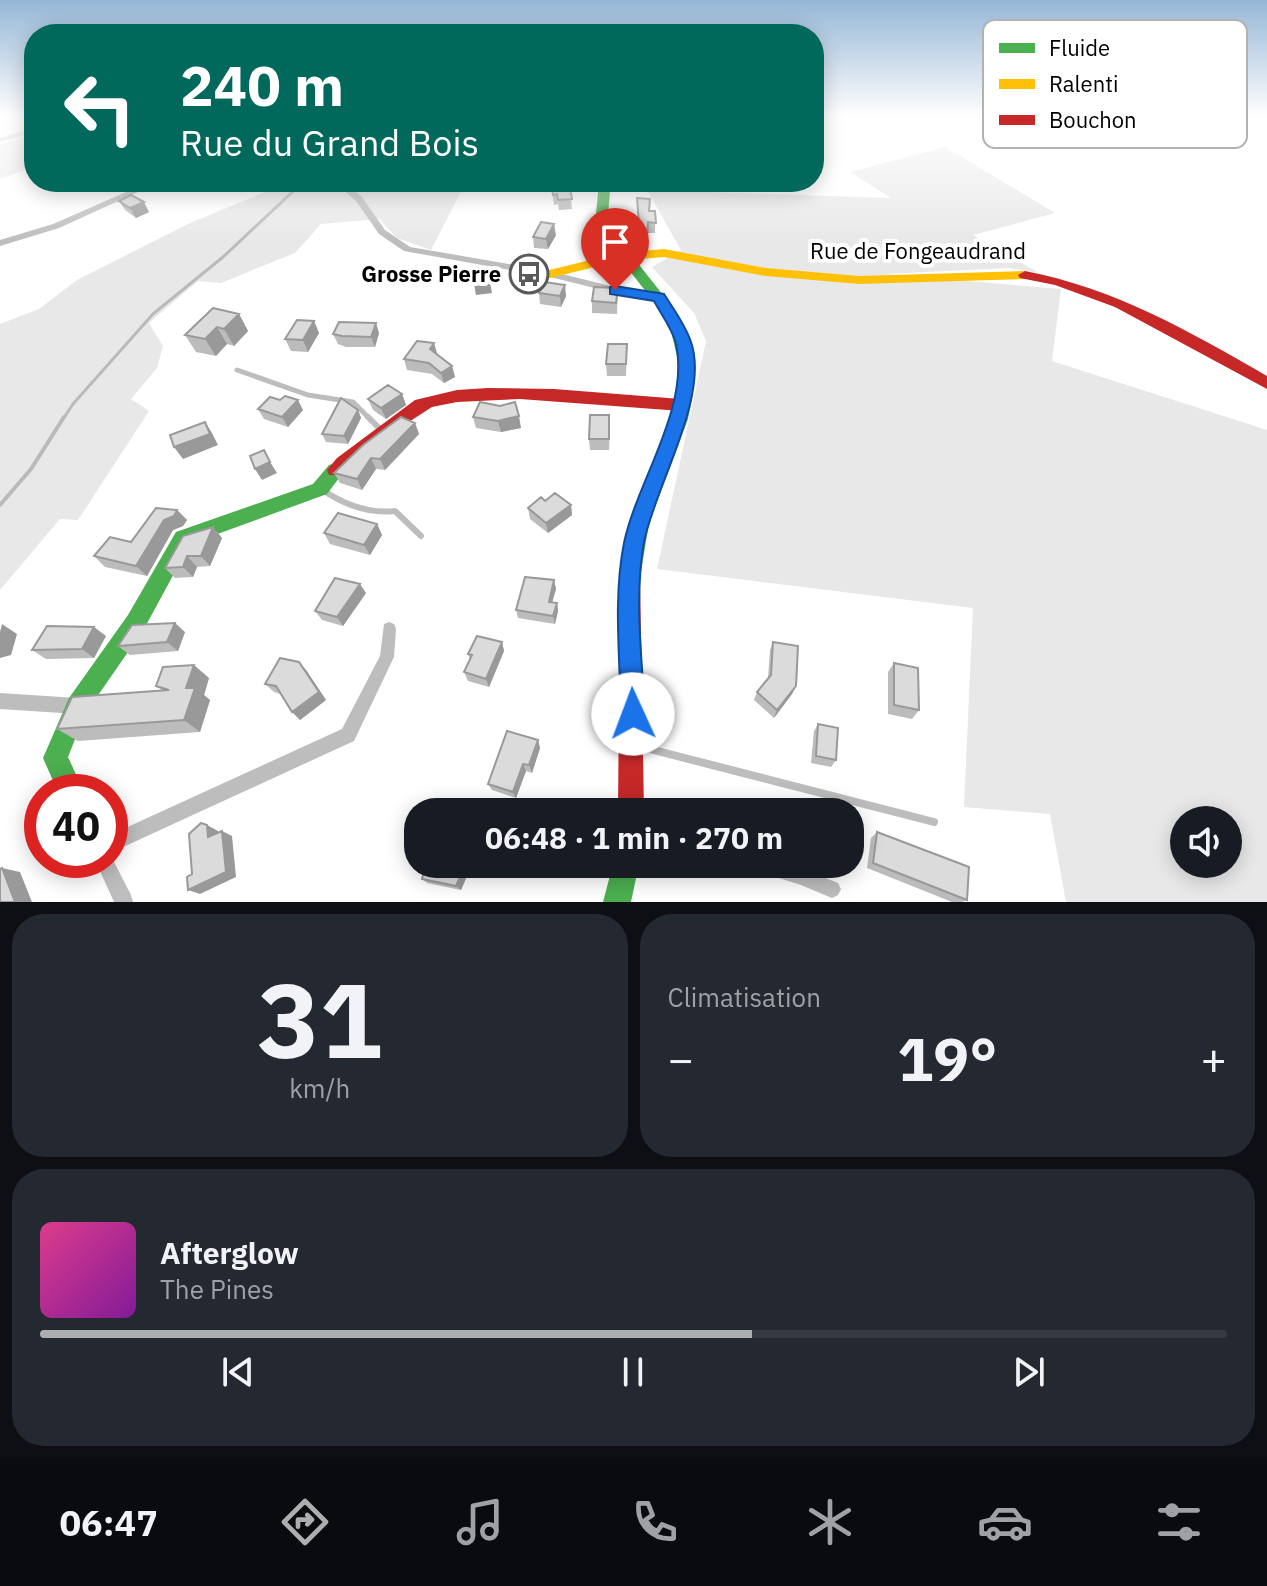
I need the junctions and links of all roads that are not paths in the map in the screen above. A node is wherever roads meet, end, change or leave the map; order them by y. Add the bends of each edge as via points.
1 (133, 192) edge
2 (350, 192) edge
3 (604, 192) edge
4 (0, 243) edge
5 (624, 257) junction
6 (550, 274) junction
7 (659, 297) junction
8 (237, 370) dead end
9 (1267, 383) edge
10 (681, 405) junction
11 (383, 432) junction
12 (320, 489) junction
13 (421, 536) dead end
14 (389, 629) dead end
15 (0, 701) edge
16 (77, 706) junction
17 (634, 745) junction
18 (63, 774) edge
19 (632, 798) edge
20 (934, 822) dead end
21 (128, 836) edge
22 (113, 878) edge
23 (623, 878) edge
24 (807, 878) edge
25 (832, 889) dead end
26 (124, 902) edge
27 (617, 902) edge

1 - 4 street via 56,226
2 - 6 street via 382,232 407,249
3 - 5 street via 603,220
5 - 6 street, Rue de Fongeaudrand
5 - 7 street
5 - 9 street, Rue de Fongeaudrand via 682,255 766,272 859,280 1014,273 1068,283 1147,315
6 - 7 street
7 - 10 street via 684,343 687,375
8 - 11 lane via 308,395 353,402
10 - 11 street via 491,393 426,401
10 - 17 street via 634,544 629,590
11 - 12 street via 347,458
12 - 13 lane via 377,515 395,511
12 - 16 street via 183,538 136,622
14 - 21 street via 387,657 348,735
15 - 16 street
16 - 18 street via 55,758
17 - 19 street
17 - 20 lane
22 - 26 street
23 - 27 street
24 - 25 street

